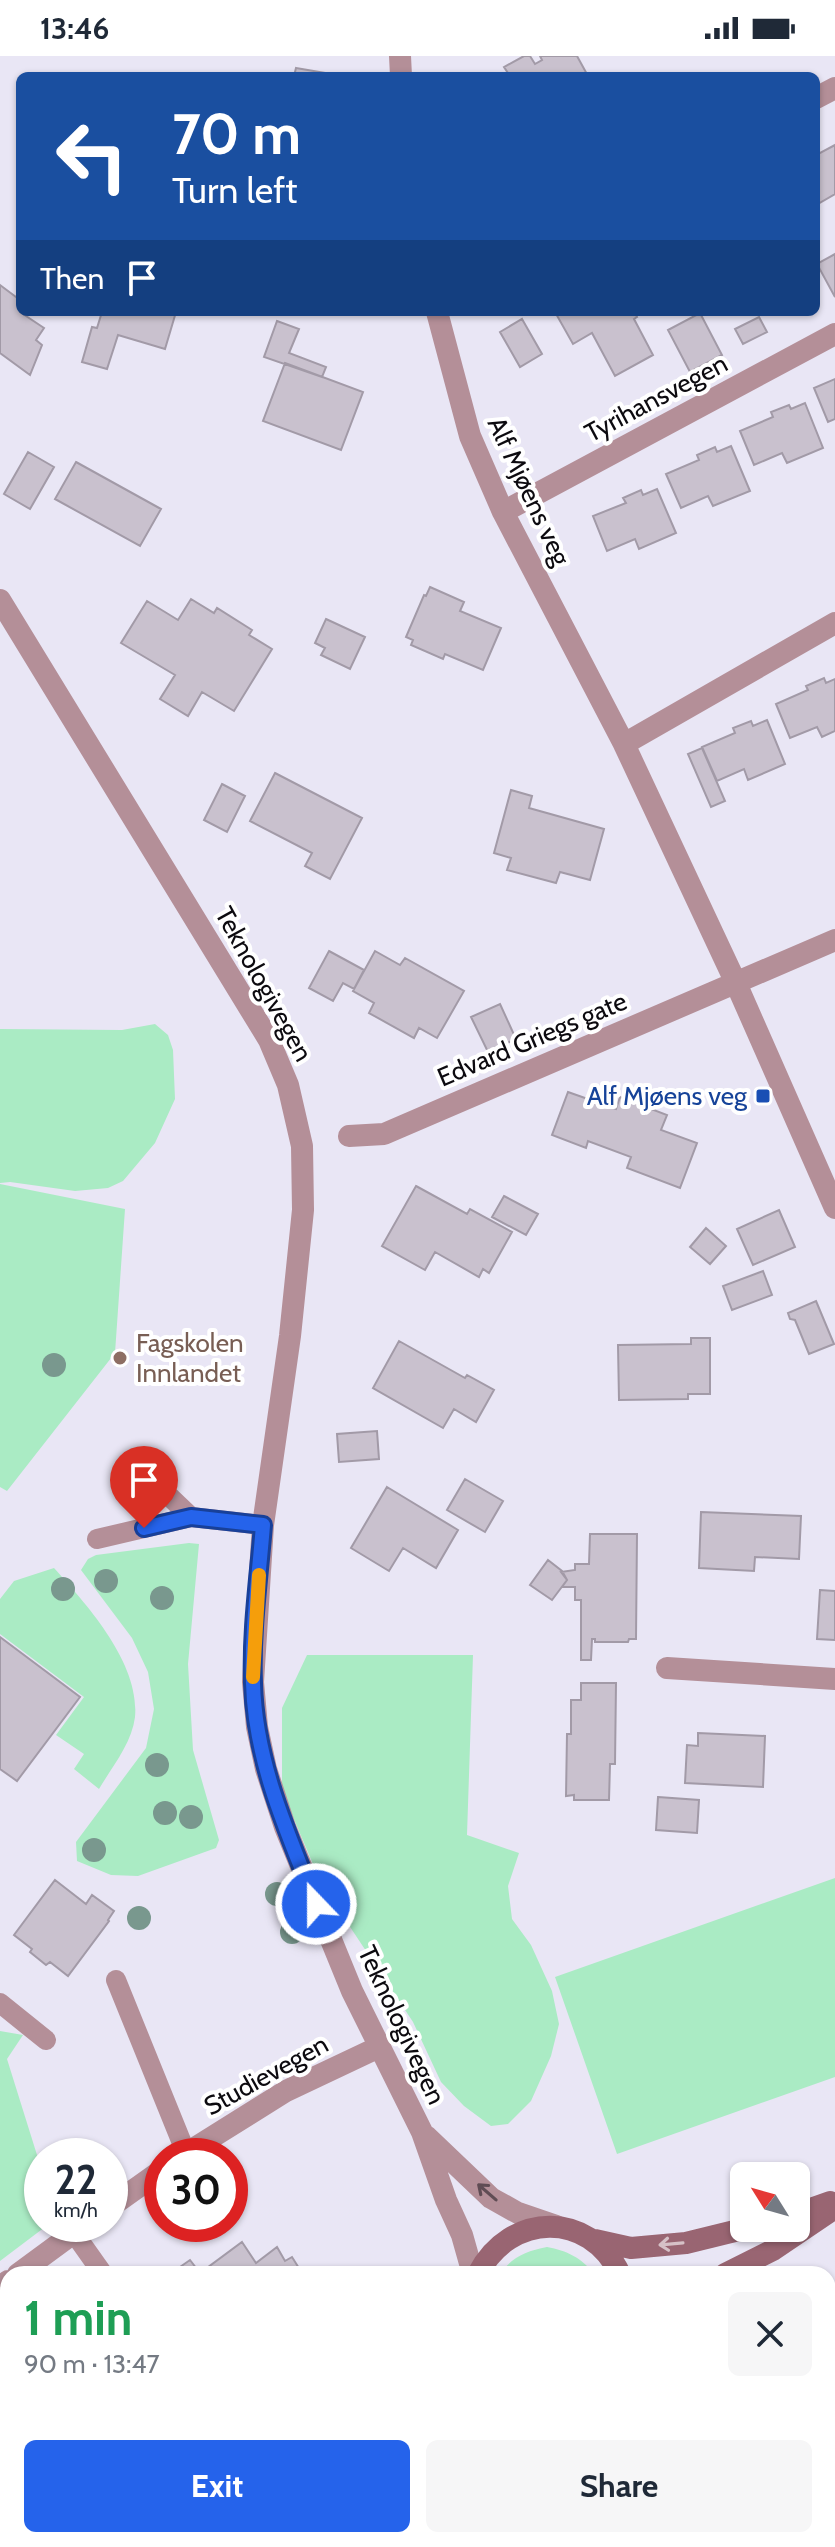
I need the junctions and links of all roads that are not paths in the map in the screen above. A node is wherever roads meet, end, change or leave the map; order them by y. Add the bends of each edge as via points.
1 (438, 316) edge
2 (835, 334) edge
3 (503, 512) junction
4 (0, 600) edge
5 (835, 623) edge
6 (624, 744) junction
7 (835, 940) edge
8 (735, 981) junction
9 (349, 1136) dead end
10 (835, 1208) edge
11 (170, 1497) dead end
12 (191, 1517) junction
13 (263, 1525) junction
14 (97, 1539) dead end
15 (667, 1668) dead end
16 (835, 1679) edge
17 (116, 1980) dead end
18 (0, 2003) edge
19 (46, 2040) dead end
20 (379, 2047) junction
21 (422, 2132) junction
22 (177, 2138) edge
23 (211, 2138) edge
24 (835, 2200) edge
25 (835, 2208) edge
26 (810, 2209) edge
27 (556, 2226) junction
28 (730, 2232) edge
29 (592, 2239) junction
30 (61, 2242) edge
31 (87, 2242) edge
32 (29, 2266) edge
33 (99, 2266) edge
34 (473, 2266) edge
35 (481, 2266) edge
36 (616, 2266) edge
37 (741, 2266) edge

1 - 3 street, Alf Mjøens veg via 470,436
2 - 3 street, Tyrihansvegen
3 - 6 street, Alf Mjøens veg
4 - 13 street, Teknologivegen via 269,1040 288,1085 302,1146 303,1210
5 - 6 street
6 - 8 street, Alf Mjøens veg
7 - 8 street, Edvard Griegs gate
8 - 9 street, Edvard Griegs gate via 384,1134
8 - 10 street, Alf Mjøens veg
11 - 12 lane
12 - 13 lane
12 - 14 lane
13 - 20 street, Teknologivegen via 253,1682 266,1769
15 - 16 street
17 - 22 lane
18 - 19 lane
20 - 21 street, Teknologivegen
20 - 23 street, Studievegen via 286,2091
27 -> 21 street, Teknologivegen via 491,2198
21 - 34 street, Teknologivegen
24 - 26 main road
25 - 37 main road
27 - 29 main road
27 - 35 main road via 530,2228 506,2239
28 -> 29 main road via 631,2248
29 - 36 main road
30 - 32 street
31 - 33 lane

